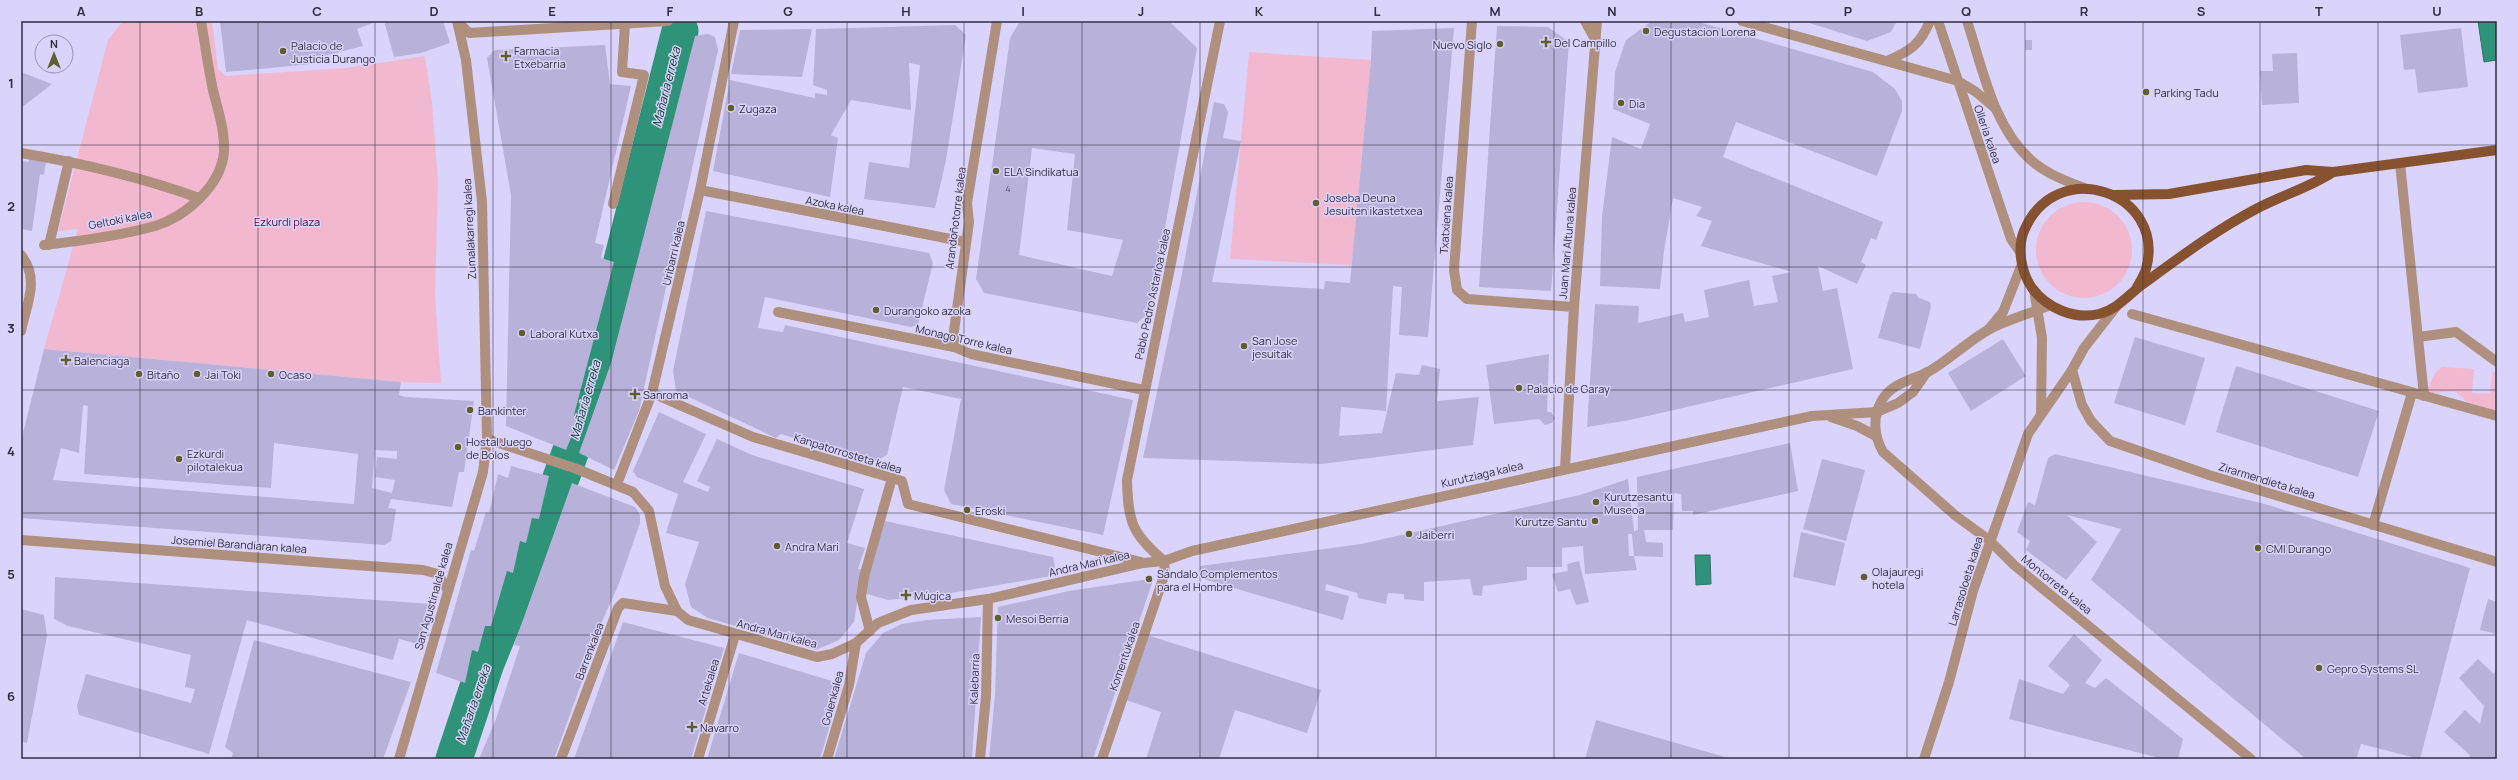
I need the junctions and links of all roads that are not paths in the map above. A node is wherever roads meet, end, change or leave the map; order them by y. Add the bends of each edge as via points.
1 (201, 21) edge
2 (456, 21) edge
3 (668, 21) edge
4 (734, 21) edge
5 (997, 21) edge
6 (1220, 21) edge
7 (1472, 21) edge
8 (1584, 21) edge
9 (1597, 21) edge
10 (1742, 21) edge
11 (1930, 21) edge
12 (1938, 21) edge
13 (1967, 21) edge
14 (625, 24) junction
15 (1596, 41) junction
16 (1887, 61) junction
17 (1958, 81) junction
18 (1995, 108) junction
19 (2497, 150) edge
20 (21, 153) edge
21 (69, 161) junction
22 (2400, 163) junction
23 (2333, 172) junction
24 (2084, 188) junction
25 (700, 190) junction
26 (2114, 195) junction
27 (199, 198) junction
28 (613, 204) dead end
29 (966, 242) junction
30 (2020, 252) junction
31 (21, 254) edge
32 (2022, 264) junction
33 (25, 271) edge
34 (2136, 289) junction
35 (2034, 290) junction
36 (2050, 305) junction
37 (1574, 307) junction
38 (2116, 307) junction
39 (2037, 310) junction
40 (778, 312) dead end
41 (2132, 314) dead end
42 (21, 330) edge
43 (1988, 330) junction
44 (2418, 337) junction
45 (954, 347) junction
46 (2497, 362) edge
47 (2072, 370) junction
48 (1927, 372) junction
49 (1144, 390) junction
50 (652, 393) junction
51 (2412, 393) junction
52 (2424, 396) junction
53 (1878, 412) junction
54 (2041, 414) junction
55 (1827, 416) junction
56 (2497, 416) edge
57 (1876, 436) junction
58 (487, 439) junction
59 (1565, 468) junction
60 (892, 478) junction
61 (616, 484) junction
62 (2373, 525) junction
63 (21, 540) edge
64 (1989, 540) junction
65 (1164, 561) junction
66 (2497, 562) edge
67 (1143, 563) junction
68 (447, 589) junction
69 (988, 599) junction
70 (677, 611) junction
71 (870, 631) junction
72 (735, 634) junction
73 (856, 643) junction
74 (399, 759) edge
75 (561, 759) edge
76 (698, 759) edge
77 (828, 759) edge
78 (980, 759) edge
79 (1102, 759) edge
80 (1924, 759) edge
81 (2251, 759) edge

1 - 27 street, Geltoki kalea via 213,89 222,122 224,153 220,171 210,188
2 - 14 street via 469,33
2 - 58 street, Zumalakarregi kalea via 466,60 482,202
3 - 14 street
4 - 25 street, Uribarri kalea
5 - 29 street, Arandoñotorre kalea via 967,203 969,222
6 - 49 street, Pablo Pedro Astarloa kalea
7 - 37 street, Txatxiena kalea via 1454,270 1457,290 1467,299
8 - 15 street
9 - 15 street, Juan Mari Altuna kalea
10 - 16 street
11 - 16 street via 1925,33 1912,50
12 - 17 street, Olleria kalea
13 - 18 street, Olleria kalea
14 - 28 street via 622,72 644,75
15 - 37 street, Juan Mari Altuna kalea
16 - 17 street
17 - 18 street
17 - 30 street, Olleria kalea via 2011,239
18 - 24 street, Olleria kalea via 2018,146 2033,162 2056,177
19 - 22 main road
20 - 21 street
21 - 27 street via 167,186
21 - 27 street, Geltoki kalea via 46,245 155,226 176,216
22 - 23 main road
22 - 44 street
23 - 26 main road via 2306,170 2169,194
23 - 34 main road via 2250,212 2193,247
24 - 26 main road via 2099,189
24 - 30 main road via 2064,191 2047,200 2032,214 2024,232
25 - 29 street, Azoka kalea
25 - 50 street, Uribarri kalea
26 - 34 main road via 2131,208 2144,226 2148,248 2146,270
29 - 45 street, Arandoñotorre kalea
30 - 32 main road
31 - 33 street
32 - 35 main road
32 - 43 street, Kurutziaga kalea via 2003,312
33 - 42 street via 33,281
34 - 38 main road
35 - 36 main road
35 - 39 street
36 - 38 main road via 2081,315 2099,314
36 - 39 street, Kurutziaga kalea
37 - 59 street, Juan Mari Altuna kalea
38 - 47 street, Larrasoloeta kalea via 2084,348
39 - 43 street, Kurutziaga kalea
39 - 54 street via 2042,338
40 - 45 street, Monago Torre kalea
41 - 51 street
43 - 48 street, Kurutziaga kalea
44 - 46 street via 2456,332
44 - 52 street
45 - 49 street, Monago Torre kalea via 971,354
47 - 54 street, Larrasoloeta kalea
47 - 62 street, Zirarmendieta kalea via 2082,406 2091,421 2110,441 2209,475
48 - 53 street, Kurutziaga kalea via 1913,392 1898,403
48 - 53 street, Kurutziaga kalea via 1909,378 1889,391 1882,400
49 - 65 street, Pablo Pedro Astarloa kalea via 1127,480 1127,500 1131,522 1143,544
50 - 60 street, Kanpatorrosteta kalea via 753,437
50 - 61 street, Uribarri kalea
51 - 52 street
51 - 62 street
52 - 56 street
53 - 55 street, Kurutziaga kalea
53 - 57 street
54 - 64 street, Larrasoloeta kalea via 2028,434
55 - 57 street, Kurutziaga kalea via 1857,426
55 - 59 street, Kurutziaga kalea via 1812,416
57 - 64 street, Montorreta kalea via 1883,452 1956,516
58 - 61 street
58 - 68 street, San Agustinalde kalea via 482,472
59 - 65 street, Kurutziaga kalea via 1192,551
60 - 67 street, Kanpatorrosteta kalea via 902,481 908,504
60 - 71 street via 864,577 861,597
61 - 70 street via 633,492 650,511 665,586
62 - 66 street, Zirarmendieta kalea
63 - 68 street, Josemiel Barandiaran kalea via 423,570 438,574
64 - 80 street, Larrasoloeta kalea via 1949,682
64 - 81 street, Montorreta kalea via 2014,565
65 - 67 street, Kurutziaga kalea
65 - 79 street, Komentukalea via 1165,573
67 - 69 street, Andra Mari kalea
68 - 74 street, San Agustinalde kalea
69 - 71 street, Andra Mari kalea via 911,610 878,623
69 - 78 street, Kalebarria via 986,696
70 - 72 street, Andra Mari kalea via 688,620
70 - 75 street, Barrenkalea via 635,603 623,603 618,608
71 - 73 street, Andra Mari kalea
72 - 73 street, Andra Mari kalea via 817,657 832,654
72 - 76 street, Artekalea
73 - 77 street, Goienkalea via 849,685

